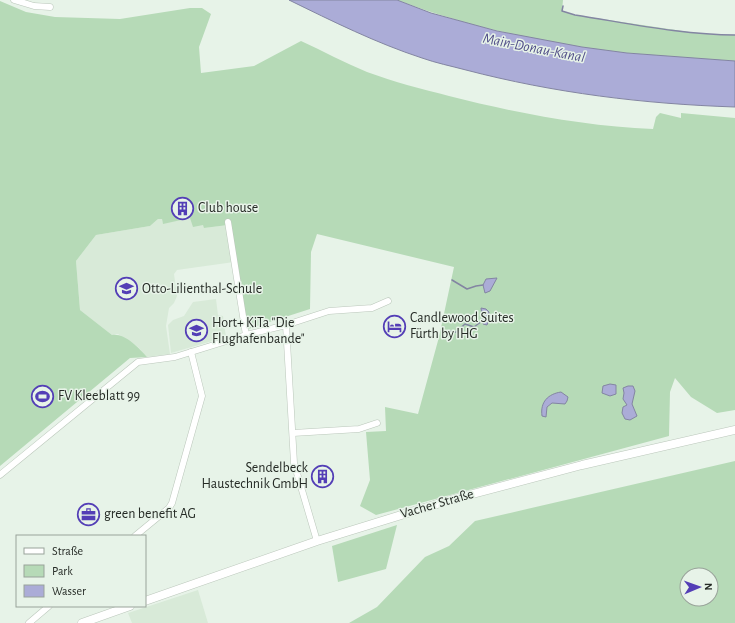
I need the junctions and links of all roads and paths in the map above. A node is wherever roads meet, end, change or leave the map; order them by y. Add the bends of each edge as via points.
1 (14, 0) edge
2 (50, 7) dead end
3 (228, 222) dead end
4 (388, 301) dead end
5 (286, 325) junction
6 (246, 335) junction
7 (191, 352) junction
8 (377, 423) dead end
9 (735, 430) edge
10 (293, 433) junction
11 (0, 475) edge
12 (136, 535) edge
13 (317, 541) junction
14 (146, 601) edge
15 (48, 607) edge
16 (127, 607) edge
17 (28, 623) edge
18 (82, 623) edge

1 - 2 street via 34,6
3 - 6 street
4 - 5 street via 372,308 329,310
5 - 6 street
5 - 10 street
6 - 7 street
7 - 11 street via 138,362
7 - 12 street via 202,396 172,503
8 - 10 street via 359,429
9 - 13 street, Vacher Straße via 550,473 450,500
10 - 13 street via 294,463
13 - 14 street, Vacher Straße
15 - 17 street
16 - 18 street

